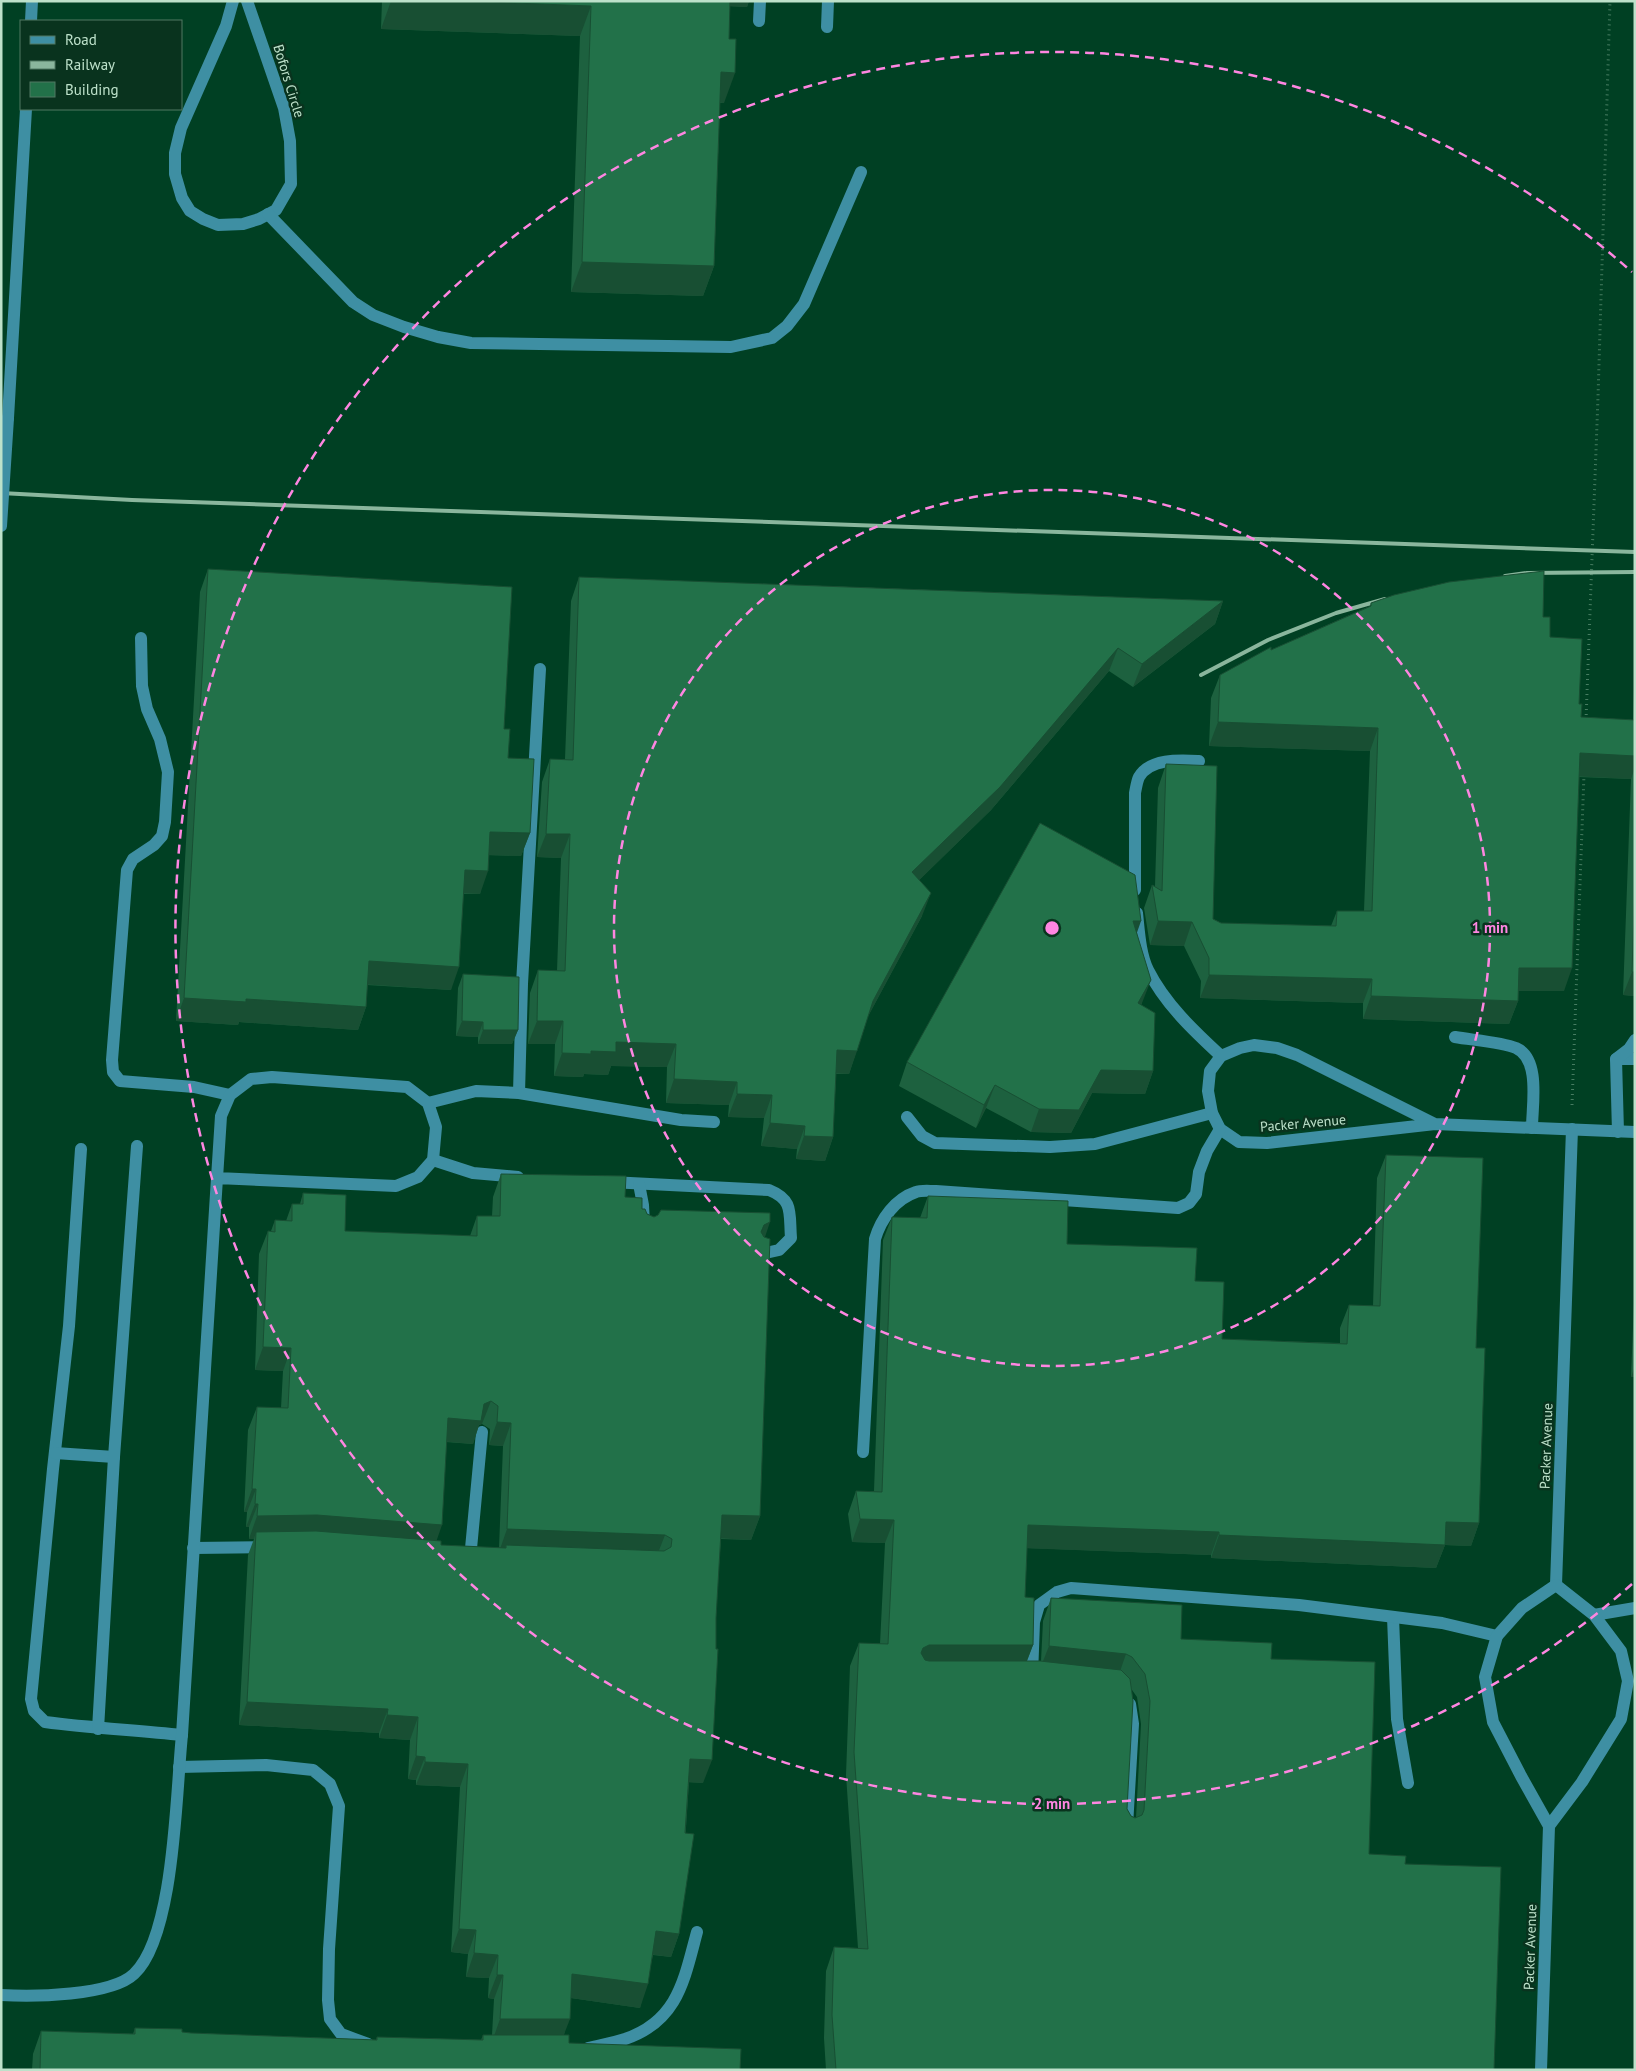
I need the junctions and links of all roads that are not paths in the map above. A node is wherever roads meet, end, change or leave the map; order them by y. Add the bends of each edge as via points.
1 (32, 1) edge
2 (233, 1) edge
3 (247, 1) edge
4 (760, 1) edge
5 (828, 1) edge
6 (31, 20) edge
7 (760, 21) dead end
8 (827, 27) dead end
9 (26, 110) edge
10 (861, 172) dead end
11 (268, 214) junction
12 (1, 526) edge
13 (141, 638) dead end
14 (540, 669) dead end
15 (1199, 761) dead end
16 (1455, 1037) dead end
17 (1635, 1040) edge
18 (1221, 1056) junction
19 (1616, 1059) junction
20 (1635, 1059) edge
21 (519, 1093) junction
22 (230, 1095) junction
23 (428, 1103) junction
24 (1212, 1113) junction
25 (907, 1116) dead end
26 (714, 1122) dead end
27 (1435, 1124) junction
28 (1532, 1128) junction
29 (1220, 1129) junction
30 (1572, 1129) junction
31 (1618, 1132) junction
32 (1635, 1132) edge
33 (137, 1146) dead end
34 (82, 1149) dead end
35 (433, 1160) junction
36 (216, 1178) junction
37 (529, 1178) edge
38 (593, 1182) edge
39 (638, 1184) junction
40 (645, 1232) edge
41 (762, 1254) edge
42 (482, 1432) edge
43 (863, 1452) dead end
44 (55, 1453) junction
45 (114, 1457) junction
46 (282, 1546) edge
47 (193, 1548) junction
48 (470, 1559) edge
49 (1556, 1584) junction
50 (1635, 1608) edge
51 (1594, 1615) junction
52 (1394, 1617) junction
53 (1497, 1636) junction
54 (1013, 1676) edge
55 (1124, 1691) edge
56 (98, 1729) junction
57 (182, 1735) junction
58 (179, 1767) junction
59 (1408, 1783) dead end
60 (1549, 1826) junction
61 (1127, 1833) edge
62 (697, 1932) dead end
63 (1, 1995) edge
64 (381, 2045) edge
65 (574, 2050) edge
66 (1541, 2070) edge

1 - 6 street
2 - 11 street, Bofors Circle via 226,26 181,128 174,153 174,174 190,211 203,219 218,225 243,224
3 - 11 street, Bofors Circle via 284,108 290,141 291,184 276,210
4 - 7 street
5 - 8 street
9 - 12 street, bridge
10 - 11 street via 804,304 787,326 772,338 731,347 471,342 438,337 373,315 353,302
13 - 22 street via 142,686 168,772 166,822 162,836 132,859 128,870 113,1072 120,1081 194,1087
14 - 21 street
15 - 18 street via 1173,760 1150,767 1139,777 1135,793 1134,883 1139,934 1148,969 1166,999
16 - 28 street via 1517,1048 1530,1060 1534,1080
17 - 19 street
18 - 24 street via 1210,1071 1208,1091
18 - 27 street, Packer Avenue via 1240,1048 1277,1048
19 - 20 street
19 - 31 street
21 - 23 street via 476,1091
21 - 26 street via 680,1120
22 - 23 street via 252,1080 272,1077 407,1087
22 - 36 street via 221,1116
23 - 35 street via 436,1128
24 - 25 street via 1095,1144 1050,1147 934,1143 922,1136
24 - 29 street
27 - 28 street, Packer Avenue
27 - 29 street, Packer Avenue via 1267,1143 1239,1142
28 - 30 street, Packer Avenue
29 - 43 street via 1204,1158 1196,1194 1178,1208 936,1191 916,1192 888,1211 875,1238
30 - 31 street, Packer Avenue
30 - 49 street, Packer Avenue
31 - 32 street, Packer Avenue
33 - 45 street
34 - 44 street via 69,1326
35 - 36 street via 418,1177 396,1186
35 - 37 street via 473,1173
36 - 47 street
38 - 39 street
39 - 40 street
39 - 41 street via 769,1190 781,1195 787,1202 791,1238 779,1250
42 - 48 street
44 - 45 street
44 - 56 street via 31,1699 34,1711 44,1722
45 - 56 street
46 - 47 street
47 - 57 street
49 - 51 street
49 - 53 street via 1522,1608
50 - 51 street
51 - 60 street via 1621,1651 1628,1681 1621,1719 1606,1747
52 - 53 street via 1463,1627
52 - 54 street via 1299,1605 1071,1588 1057,1592 1039,1605 1034,1622 1036,1677
52 - 59 street via 1397,1719
53 - 60 street via 1485,1677 1493,1722
55 - 61 street via 1129,1699 1133,1724
56 - 57 street
57 - 58 street
58 - 63 street via 176,1833 166,1892 147,1956 134,1975 110,1988 72,1993
58 - 64 street via 266,1765 313,1770 330,1784 340,1806 329,1949 330,2019 340,2034 363,2044
60 - 66 street, Packer Avenue
62 - 65 street via 684,1983 673,2005 652,2026 626,2039

